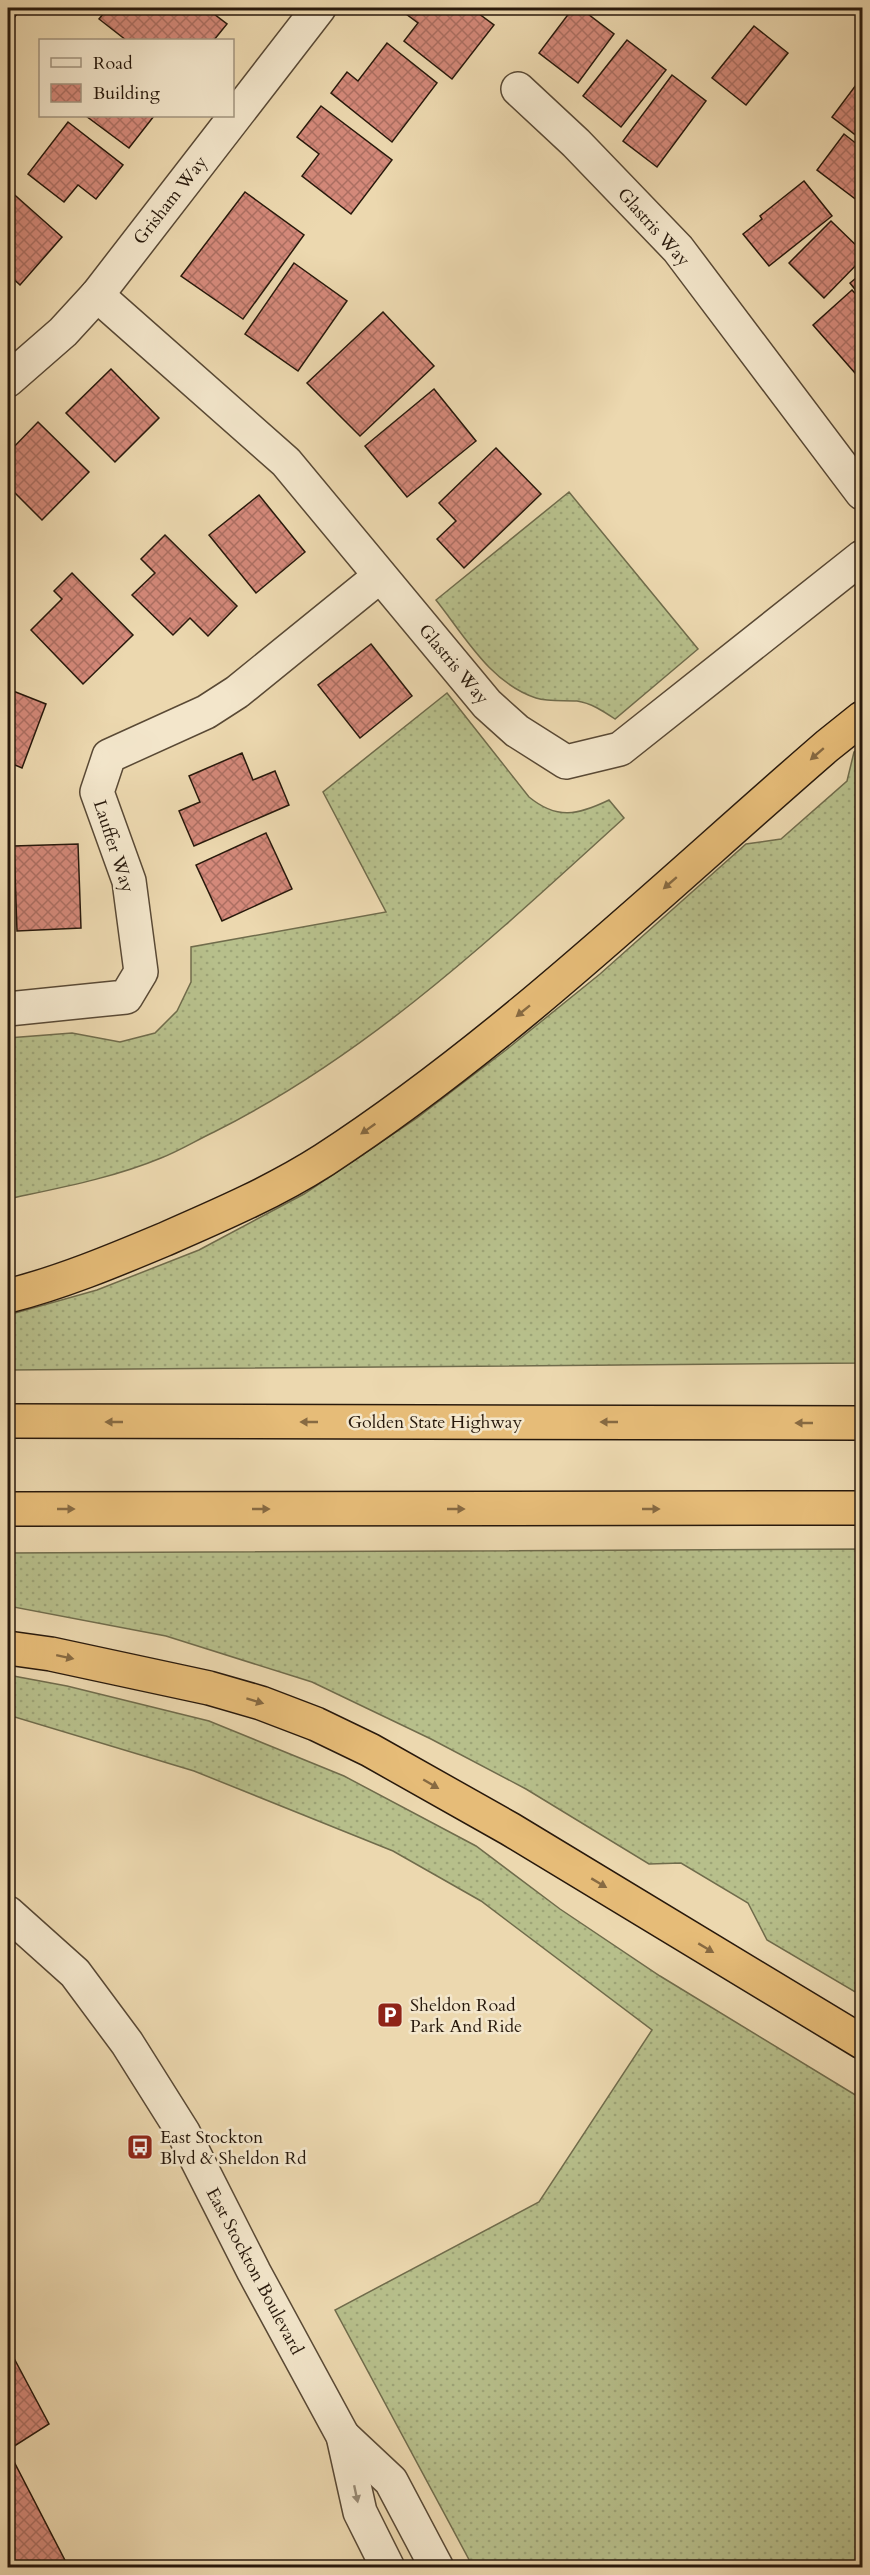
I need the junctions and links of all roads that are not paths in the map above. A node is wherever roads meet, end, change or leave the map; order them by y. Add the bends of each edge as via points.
1 (319, 8) edge
2 (518, 89) dead end
3 (97, 295) junction
4 (8, 380) edge
5 (862, 492) edge
6 (862, 557) edge
7 (380, 576) junction
8 (862, 718) edge
9 (8, 1009) edge
10 (8, 1296) edge
11 (8, 1421) edge
12 (862, 1423) edge
13 (862, 1508) edge
14 (8, 1509) edge
15 (8, 1648) edge
16 (8, 1913) edge
17 (862, 2042) edge
18 (343, 2436) junction
19 (388, 2568) edge
20 (437, 2568) edge

1 - 3 street, Grisham Way
2 - 5 street, Glastris Way via 678,249
3 - 4 street, Grisham Way via 63,332
3 - 7 street, Glastris Way via 278,453
6 - 7 street, Glastris Way via 620,749 566,762 517,731 487,704
7 - 9 street, Lauffer Way via 237,692 206,712 109,756 97,792 129,880 141,972 126,997
8 -> 10 highway via 536,1000 429,1087 322,1161 235,1209 122,1258
12 -> 11 highway, Golden State Highway
14 -> 13 highway
15 -> 17 highway via 209,1688 261,1703 334,1733 510,1829
16 - 18 street, East Stockton Boulevard via 75,1973 134,2053 183,2132
18 -> 19 street, East Stockton Boulevard via 360,2512
18 - 20 street, East Stockton Boulevard via 391,2481

